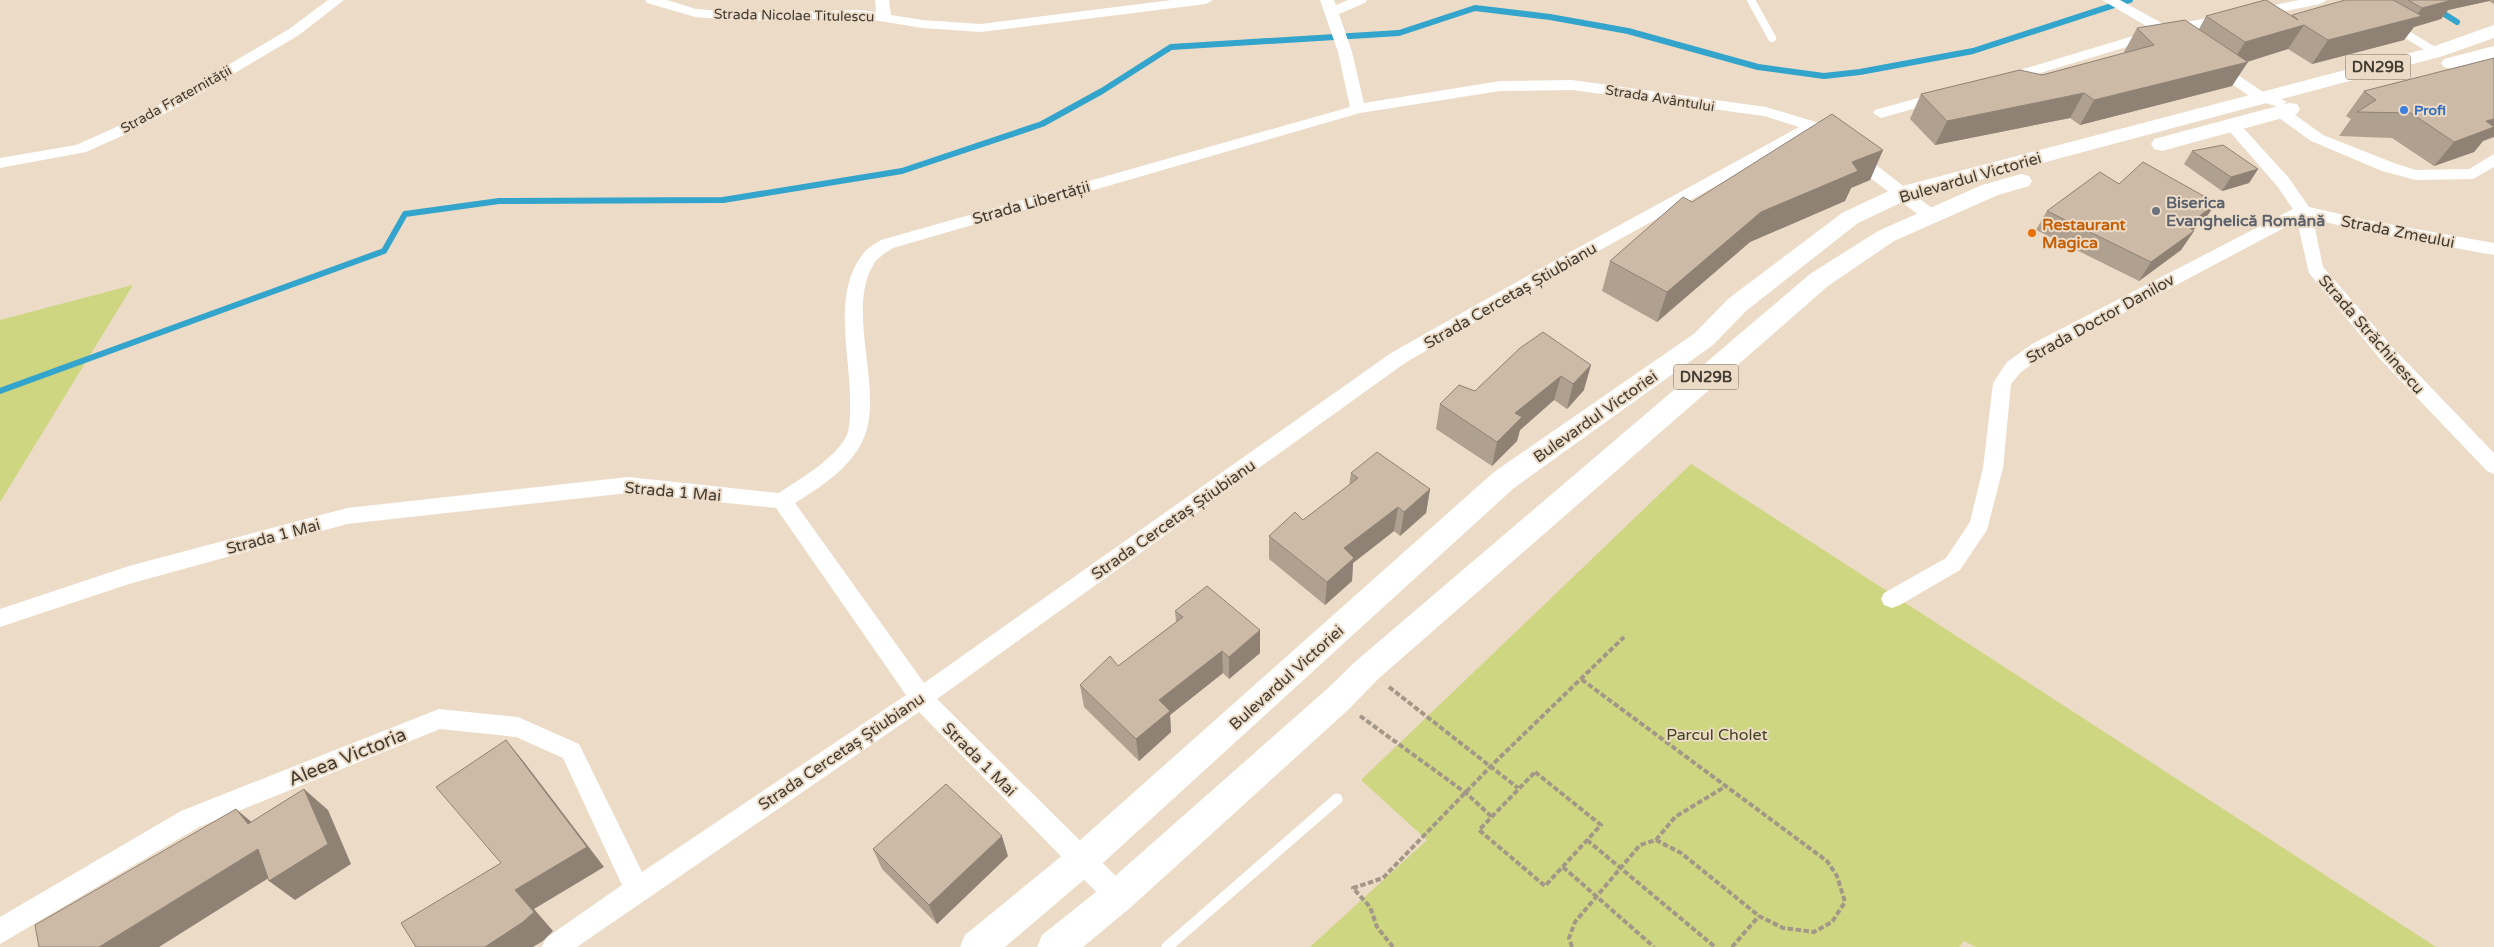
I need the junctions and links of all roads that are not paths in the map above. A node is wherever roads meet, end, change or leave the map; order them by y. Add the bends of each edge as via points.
1 (337, 0) edge
2 (652, 0) edge
3 (882, 0) edge
4 (1206, 0) edge
5 (1360, 0) edge
6 (1751, 0) edge
7 (2109, 0) edge
8 (2320, 0) edge
9 (1329, 6) edge
10 (884, 18) junction
11 (2387, 24) edge
12 (2165, 31) junction
13 (2494, 31) edge
14 (1772, 38) dead end
15 (2181, 42) edge
16 (2436, 52) junction
17 (2494, 52) edge
18 (2204, 58) edge
19 (1994, 82) edge
20 (1956, 92) edge
21 (2270, 104) junction
22 (1358, 109) junction
23 (1881, 113) dead end
24 (2232, 125) junction
25 (1821, 132) joint
26 (1843, 149) edge
27 (2494, 159) edge
28 (0, 163) edge
29 (1904, 193) junction
30 (2303, 211) junction
31 (1931, 216) junction
32 (2494, 249) edge
33 (2494, 466) edge
34 (782, 501) junction
35 (1892, 598) dead end
36 (0, 618) edge
37 (921, 698) junction
38 (1337, 799) dead end
39 (1081, 861) junction
40 (636, 889) junction
41 (1118, 896) junction
42 (0, 931) edge
43 (555, 947) edge
44 (978, 947) edge
45 (1055, 947) edge
46 (1167, 947) edge

1 - 28 street, Strada Fraternității via 294,32 118,132 80,149
2 - 10 street, Strada Nicolae Titulescu via 696,13 735,16 861,14
3 - 10 street
4 - 10 street, Strada Nicolae Titulescu via 981,28
5 - 9 street
6 - 14 lane
7 - 12 street
8 - 12 street
9 - 22 street via 1345,52
11 - 16 lane
12 - 15 street
12 - 19 street
13 - 16 main road, Bulevardul Victoriei / DN29B
16 - 21 main road, Bulevardul Victoriei / DN29B
17 - 21 main road, Bulevardul Victoriei / DN29B via 2346,92
18 - 21 street
20 - 23 street
21 - 24 main road, Bulevardul Victoriei / DN29B
21 - 27 street via 2317,138 2416,175 2473,174
21 - 29 main road, Bulevardul Victoriei / DN29B
22 - 25 street, Strada Avântului via 1500,86 1572,85 1766,112
22 - 34 street, Strada Libertății via 888,244 869,258 856,296 857,435 842,454 811,482
24 - 30 street, Strada Străchinescu via 2284,182
24 - 31 main road, Bulevardul Victoriei / DN29B via 1990,190
25 - 37 street, Strada Cercetaș Știubianu via 1567,262 1398,358
26 - 29 street
29 - 31 street
29 - 39 main road, Bulevardul Victoriei / DN29B via 1850,218 1738,305 1704,339 1504,480
30 - 32 street, Strada Zmeului
30 - 33 street, Strada Străchinescu via 2315,269 2388,356
30 - 35 street, Strada Doctor Danilov via 2056,340 2014,367 2002,383 1993,468 1980,524 1953,564
31 - 41 main road, Bulevardul Victoriei / DN29B via 1886,236 1819,280 1367,670
34 - 36 street, Strada 1 Mai via 628,485 347,516 129,575
34 - 37 street, Strada 1 Mai
37 - 39 street, Strada 1 Mai
37 - 40 street, Strada Cercetaș Știubianu
38 - 46 lane
39 - 41 street, Strada 1 Mai
39 - 44 main road, Bulevardul Victoriei / DN29B
40 - 42 street, Aleea Victoria via 571,751 518,727 439,719 190,819
40 - 43 street, Strada Cercetaș Știubianu
41 - 45 main road, Bulevardul Victoriei / DN29B

